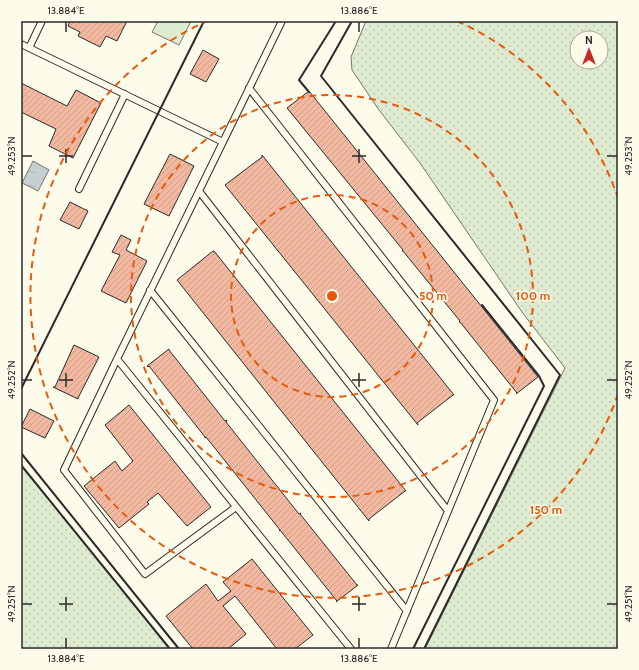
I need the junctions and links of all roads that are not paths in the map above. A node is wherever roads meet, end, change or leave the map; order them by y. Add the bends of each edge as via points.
1 (42, 21) edge
2 (282, 21) edge
3 (21, 44) edge
4 (28, 48) junction
5 (249, 88) junction
6 (125, 94) junction
7 (223, 142) junction
8 (79, 189) dead end
9 (199, 191) junction
10 (150, 290) junction
11 (117, 358) junction
12 (236, 507) junction
13 (448, 511) junction
14 (407, 611) junction
15 (351, 649) edge
16 (391, 649) edge

1 - 4 lane
2 - 5 lane
3 - 4 lane
4 - 6 lane
5 - 7 lane
5 - 13 lane via 494,400
6 - 7 lane
6 - 8 lane
7 - 9 lane
9 - 10 lane
9 - 13 lane
10 - 11 lane
10 - 14 lane
11 - 12 lane
11 - 12 lane via 64,470 145,574
12 - 15 lane
13 - 14 lane
14 - 16 lane

